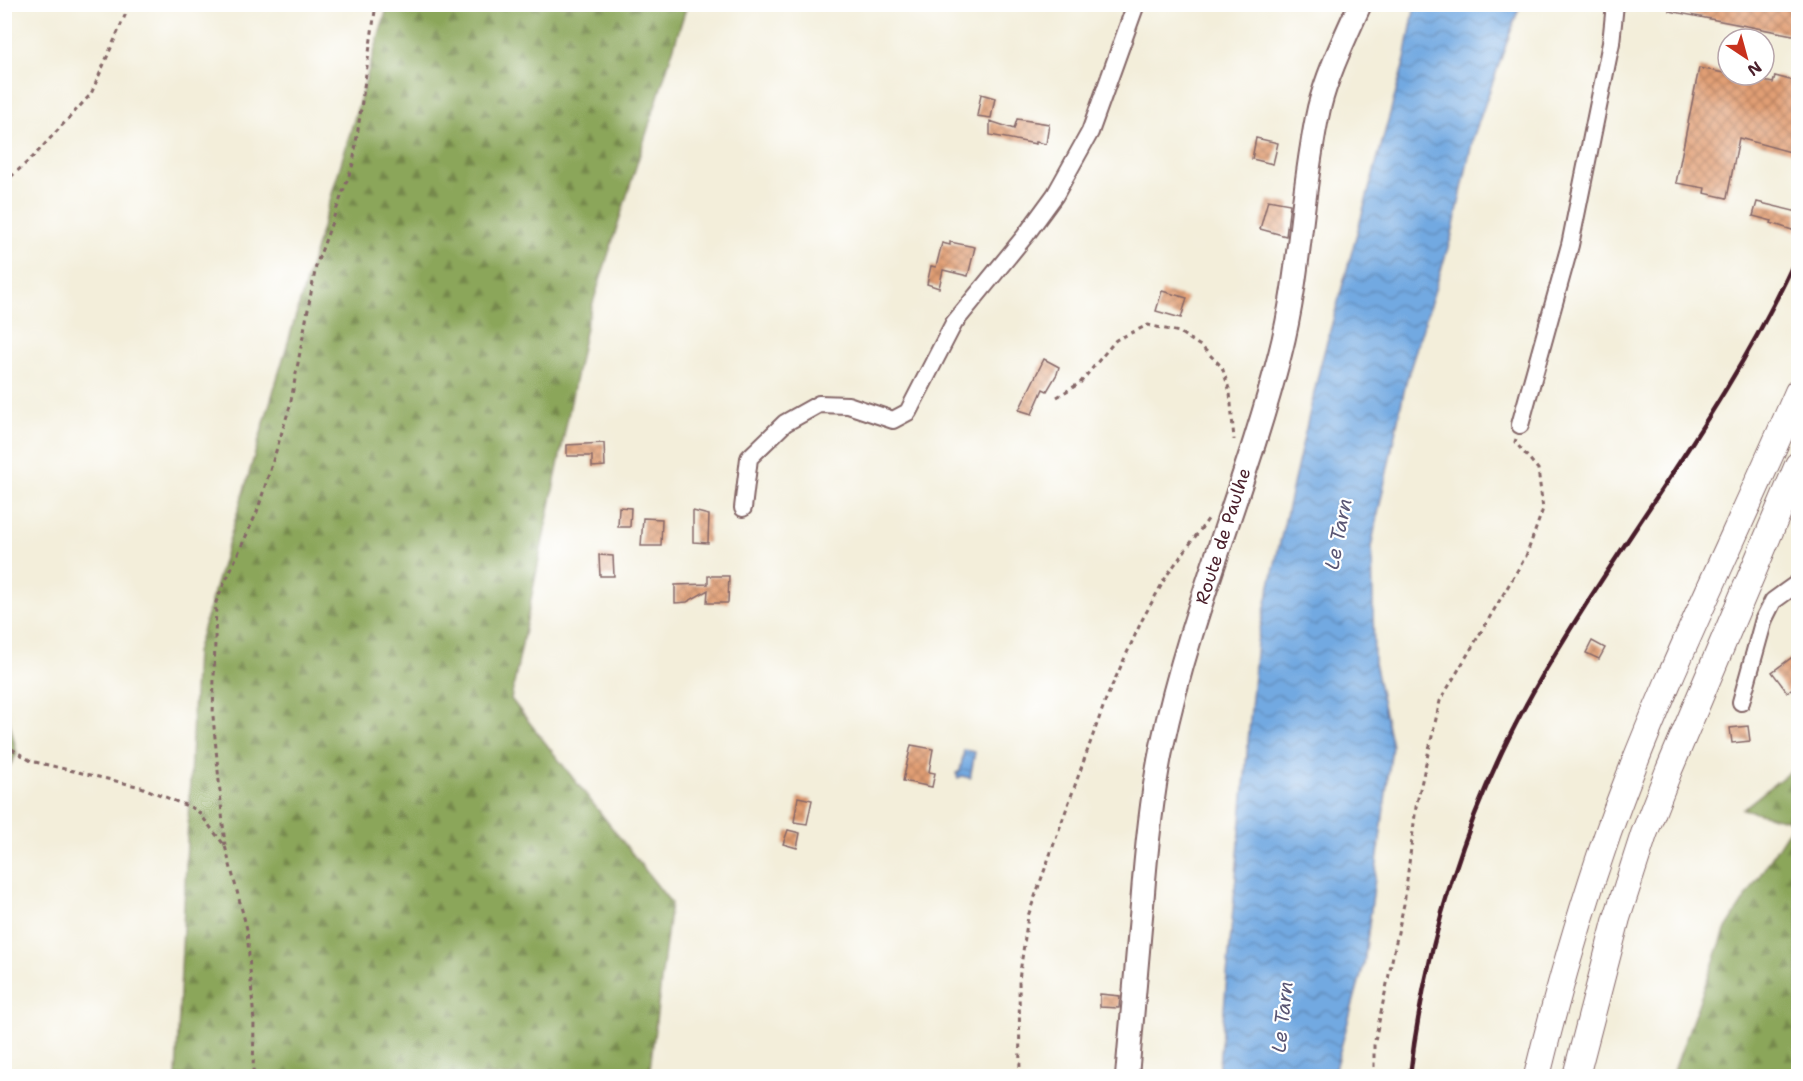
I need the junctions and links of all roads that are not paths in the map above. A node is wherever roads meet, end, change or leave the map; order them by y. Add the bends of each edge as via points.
1 (1136, 4) edge
2 (1360, 4) edge
3 (1615, 4) edge
4 (1798, 392) edge
5 (1520, 425) road end
6 (1798, 465) edge
7 (743, 508) dead end
8 (1798, 583) edge
9 (1741, 702) dead end
10 (1128, 1077) edge
11 (1537, 1077) edge
12 (1576, 1077) edge

1 - 7 street via 1090,132 1049,203 954,323 908,412 892,420 848,405 819,404 785,423 748,458
2 - 10 street, Route de Paulhe via 1320,106 1280,353 1204,594 1162,746 1151,809
3 - 5 street via 1611,43 1570,245
4 - 11 main road via 1642,745 1561,984
6 - 12 main road via 1648,823 1617,918
8 - 9 street via 1773,601 1764,619

